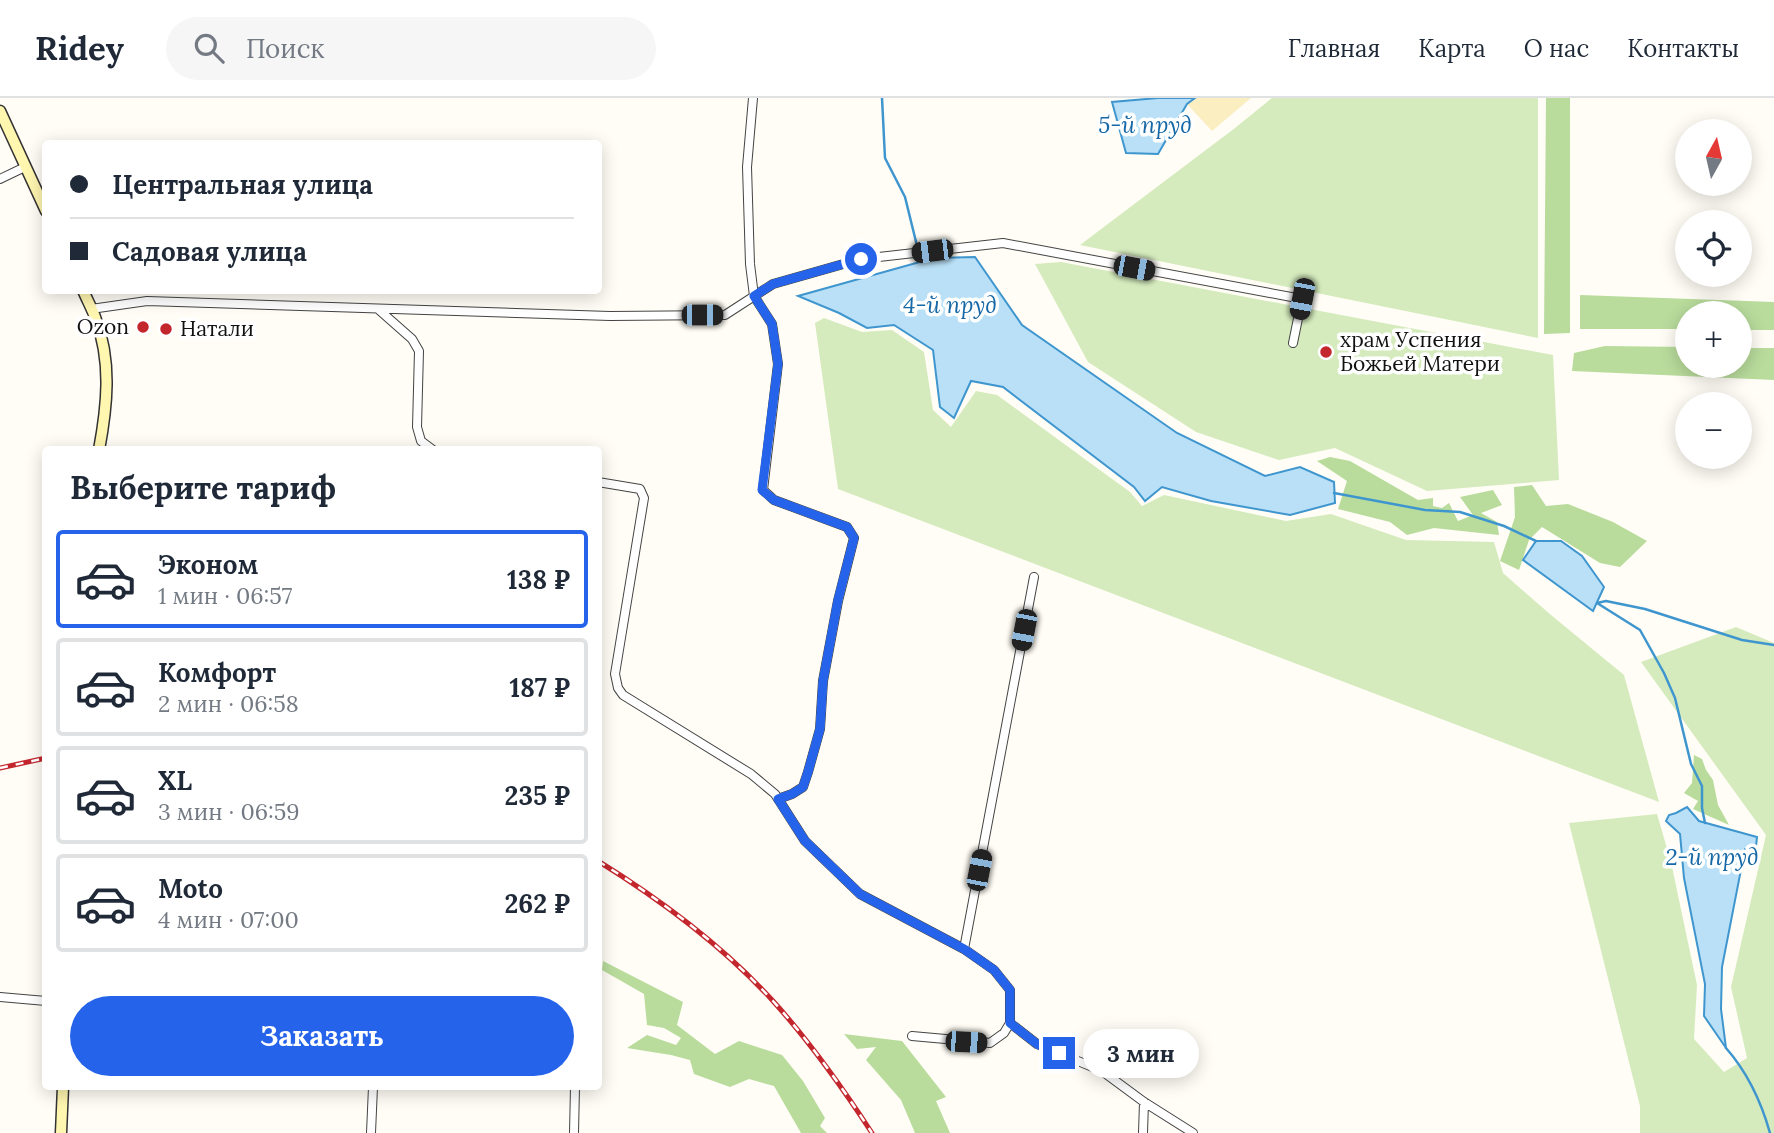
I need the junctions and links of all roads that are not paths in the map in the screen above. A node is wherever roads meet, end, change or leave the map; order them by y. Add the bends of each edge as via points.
1 (753, 98) edge
2 (0, 111) edge
3 (25, 167) junction
4 (0, 179) edge
5 (42, 203) edge
6 (85, 294) edge
7 (754, 296) junction
8 (378, 308) junction
9 (91, 309) junction
10 (1293, 343) dead end
11 (100, 446) edge
12 (428, 446) edge
13 (602, 483) edge
14 (1034, 577) dead end
15 (778, 799) junction
16 (964, 949) junction
17 (0, 997) edge
18 (42, 1001) edge
19 (1010, 1023) junction
20 (912, 1035) dead end
21 (63, 1090) edge
22 (373, 1090) edge
23 (575, 1090) edge
24 (1144, 1102) junction
25 (61, 1133) edge
26 (370, 1133) edge
27 (574, 1133) edge
28 (1143, 1133) edge
29 (1193, 1133) edge

1 - 7 street via 747,167
2 - 3 main road
3 - 4 street
3 - 5 main road
6 - 9 main road
7 - 8 street via 725,315
7 - 10 street via 773,284 861,259 1003,243 1302,299
7 - 15 street via 772,324 778,364 762,490 774,500 847,527 854,538 838,600 823,681 820,729 808,772 803,787
8 - 9 street via 147,301
8 - 12 street via 419,351 417,427
9 - 11 main road via 104,348 108,383
13 - 15 street via 640,489 644,498 615,674 618,688 751,775
14 - 16 street
15 - 16 street via 805,841 860,894
16 - 19 street via 994,970 1010,990
17 - 18 street
19 - 20 street via 990,1043
19 - 24 street via 1037,1044 1101,1071
21 - 25 main road
22 - 26 street
23 - 27 street
24 - 28 street
24 - 29 street

